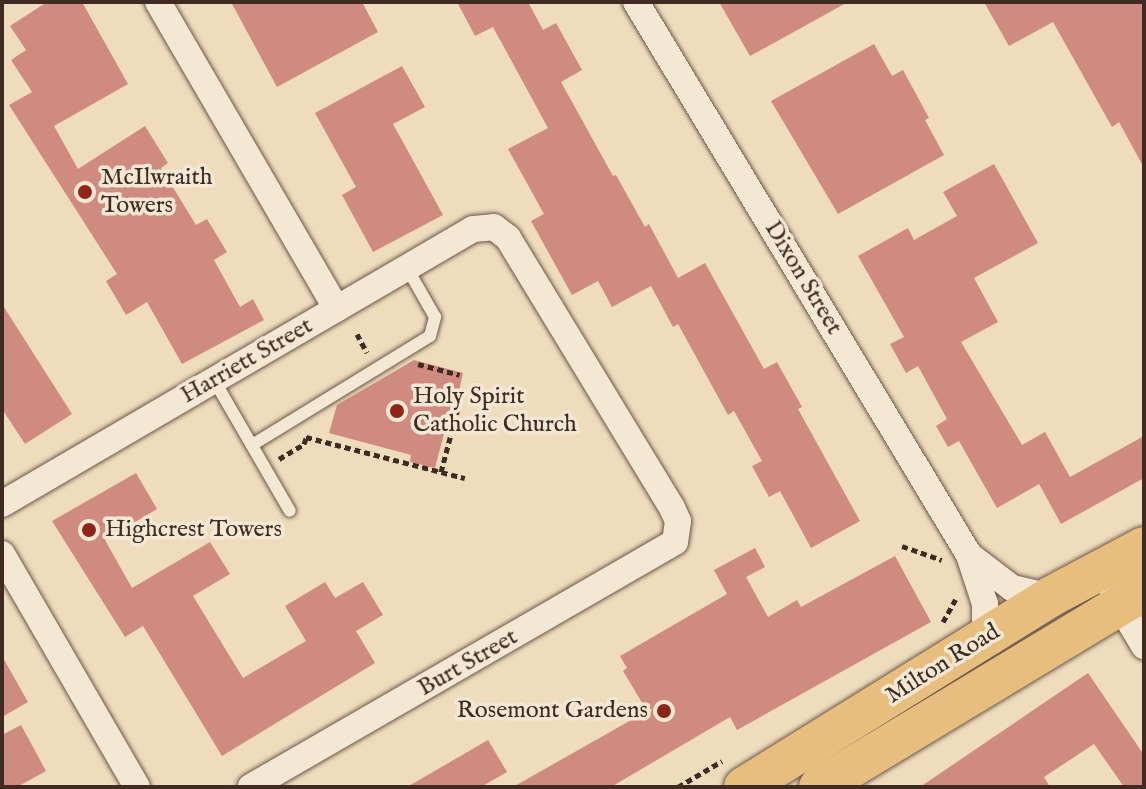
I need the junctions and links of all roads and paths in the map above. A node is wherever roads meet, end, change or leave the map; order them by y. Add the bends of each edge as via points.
1 (158, 2) edge
2 (636, 2) edge
3 (407, 268) junction
4 (337, 309) junction
5 (357, 334) dead end
6 (365, 351) dead end
7 (214, 380) junction
8 (452, 402) dead end
9 (252, 445) junction
10 (265, 468) junction
11 (441, 472) junction
12 (465, 478) dead end
13 (2, 504) edge
14 (290, 511) dead end
15 (679, 533) joint
16 (902, 546) dead end
17 (1144, 547) edge
18 (2, 554) edge
19 (958, 558) junction
20 (1100, 571) junction
21 (1050, 597) junction
22 (1132, 598) edge
23 (985, 638) junction
24 (1144, 646) edge
25 (137, 787) edge
26 (251, 787) edge
27 (744, 787) edge
28 (819, 787) edge

1 - 4 street
2 - 19 street, Dixon Street
3 - 4 street, Harriett Street
3 - 9 lane via 435,317 430,336
3 - 15 street, Harriett Street via 473,229 494,227 508,238 672,508
4 - 7 street, Harriett Street
5 - 6 path
7 - 9 lane
7 - 13 street, Harriett Street
8 - 11 path via 459,404
9 - 10 lane
10 - 11 path via 304,444 306,437
10 - 14 lane
11 - 12 path
15 - 26 street, Burt Street via 666,550
16 - 19 path
17 - 20 main road, Milton Road
18 - 25 street
19 - 21 street, Dixon Street via 1012,588
19 - 23 street, Dixon Street via 985,604
20 - 21 main road, Milton Road
20 - 22 street
21 - 23 main road, Milton Road
22 - 24 street
22 - 28 main road, Milton Road
23 - 27 main road, Milton Road

